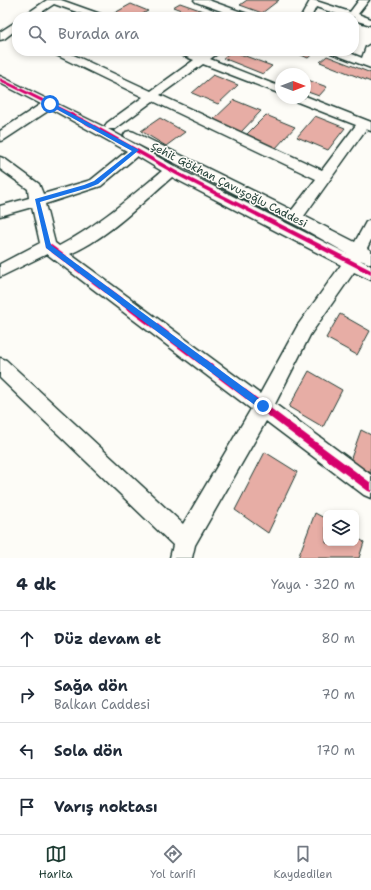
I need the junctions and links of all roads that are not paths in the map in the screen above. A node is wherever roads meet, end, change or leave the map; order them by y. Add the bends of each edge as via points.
1 (52, 0) edge
2 (199, 0) edge
3 (302, 0) edge
4 (364, 0) edge
5 (313, 4) junction
6 (34, 12) edge
7 (86, 12) edge
8 (233, 12) edge
9 (309, 12) edge
10 (341, 12) edge
11 (354, 12) edge
12 (359, 18) edge
13 (371, 22) edge
14 (0, 24) edge
15 (12, 27) edge
16 (12, 30) edge
17 (0, 37) edge
18 (371, 47) edge
19 (67, 56) edge
20 (192, 56) edge
21 (208, 56) edge
22 (348, 56) edge
23 (201, 60) junction
24 (368, 64) edge
25 (0, 69) edge
26 (0, 79) edge
27 (275, 89) edge
28 (151, 96) junction
29 (311, 103) edge
30 (50, 104) junction
31 (111, 126) junction
32 (367, 126) edge
33 (0, 137) edge
34 (136, 150) junction
35 (0, 162) edge
36 (171, 170) junction
37 (324, 177) junction
38 (37, 201) junction
39 (0, 211) edge
40 (294, 218) junction
41 (371, 226) edge
42 (54, 251) junction
43 (360, 257) edge
44 (0, 270) edge
45 (371, 273) edge
46 (4, 377) edge
47 (263, 406) junction
48 (371, 488) edge
49 (183, 549) edge

1 - 6 street
1 - 7 street
2 - 8 street
3 - 5 street
4 - 11 street
5 - 9 street
5 - 10 street
12 - 13 street
14 - 15 street
16 - 17 street
18 - 24 street
19 - 28 street
20 - 23 street
21 - 23 street
22 - 24 street
23 - 27 street
23 - 28 street
25 - 31 street, Şehit Gökhan Çavuşoğlu Caddesi
26 - 30 street
28 - 31 street
28 - 37 street
29 - 32 street
30 - 33 street
30 - 34 street
31 - 40 street, Şehit Gökhan Çavuşoğlu Caddesi
32 - 37 street
34 - 36 street
34 - 38 street via 96,182
35 - 38 street via 34,187
36 - 42 street via 111,220 74,246
36 - 43 street
37 - 40 street
38 - 39 street
38 - 42 street
40 - 43 street, Şehit Gökhan Çavuşoğlu Caddesi
41 - 43 street
42 - 44 street
42 - 47 street
43 - 45 street
43 - 47 street via 304,330
46 - 49 street
47 - 48 street
47 - 49 street

